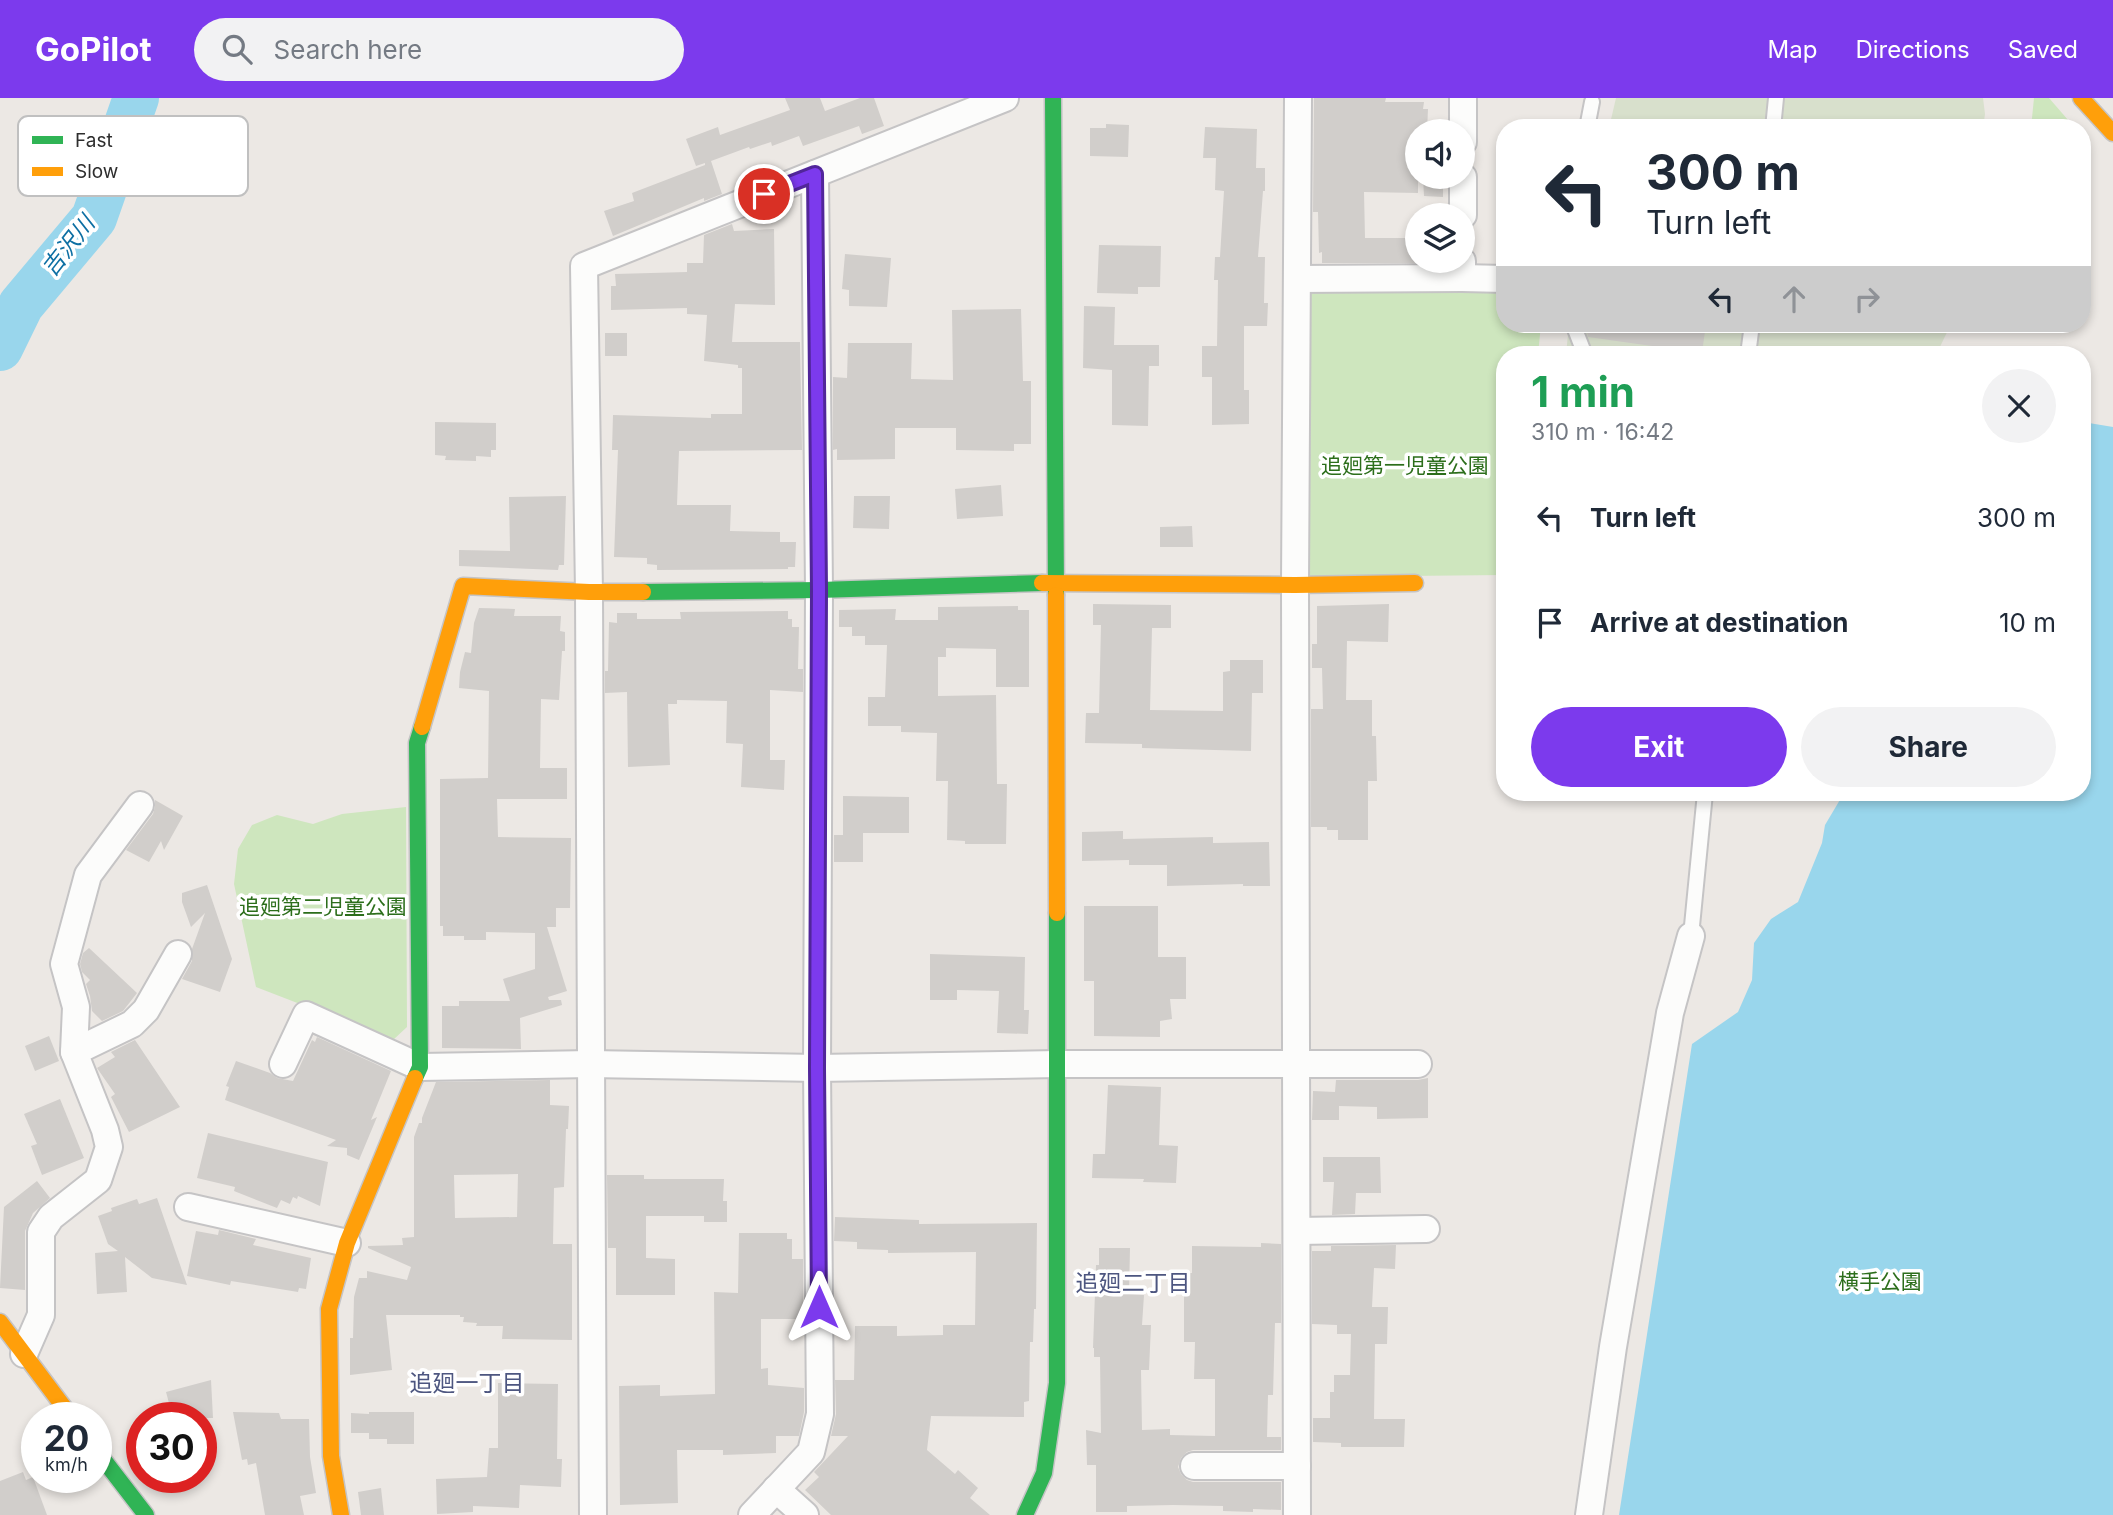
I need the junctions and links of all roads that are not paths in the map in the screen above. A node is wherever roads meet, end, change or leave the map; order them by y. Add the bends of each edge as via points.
1 (1005, 98) edge
2 (1053, 98) edge
3 (1298, 98) edge
4 (1463, 98) edge
5 (1776, 98) edge
6 (2081, 98) edge
7 (1592, 102) dead end
8 (1463, 119) edge
9 (1589, 119) edge
10 (1774, 119) edge
11 (2113, 133) edge
12 (815, 174) junction
13 (1405, 272) edge
14 (1475, 272) edge
15 (1496, 277) edge
16 (1297, 279) junction
17 (1056, 583) junction
18 (1415, 583) dead end
19 (1295, 585) junction
20 (819, 590) junction
21 (589, 592) junction
22 (1704, 801) edge
23 (140, 805) dead end
24 (1691, 936) joint
25 (178, 954) dead end
26 (74, 1052) junction
27 (1297, 1063) junction
28 (1418, 1063) dead end
29 (283, 1064) dead end
30 (590, 1064) junction
31 (1058, 1064) junction
32 (419, 1067) junction
33 (817, 1068) junction
34 (188, 1207) dead end
35 (1426, 1229) dead end
36 (1297, 1231) junction
37 (347, 1243) junction
38 (2, 1330) edge
39 (24, 1354) junction
40 (60, 1402) edge
41 (1194, 1466) dead end
42 (1297, 1466) junction
43 (112, 1471) edge
44 (776, 1489) junction
45 (146, 1515) edge
46 (341, 1515) edge
47 (593, 1515) edge
48 (752, 1515) edge
49 (805, 1515) edge
50 (1025, 1515) edge
51 (1297, 1515) edge
52 (1589, 1515) edge

1 - 12 street
2 - 17 street
3 - 16 street
4 - 8 street
5 - 10 lane
6 - 11 street
7 - 9 lane
12 - 20 street
12 - 21 street via 584,266
13 - 16 street
14 - 15 street
16 - 19 street
17 - 19 street
17 - 20 street
17 - 31 street
18 - 19 street
19 - 27 street
20 - 21 street
20 - 33 street
21 - 30 street
21 - 32 street via 463,586 416,743
22 - 24 lane
23 - 26 street via 88,875 64,964 76,1007
24 - 52 street via 1670,1013
25 - 26 street via 146,1010 132,1024
26 - 39 street via 109,1147 98,1180 51,1217 41,1232 41,1315
27 - 28 street
27 - 31 street
27 - 36 street
29 - 32 street via 306,1014
30 - 32 street
30 - 33 street
30 - 47 street
31 - 33 street
31 - 50 street via 1057,1383 1044,1473
32 - 37 street
33 - 44 street via 820,1414 811,1452
34 - 37 street
35 - 36 street
36 - 42 street
37 - 46 street via 330,1309 328,1381 331,1456
38 - 39 street
39 - 40 street
41 - 42 street
42 - 51 street
43 - 45 street
44 - 48 street
44 - 49 street

